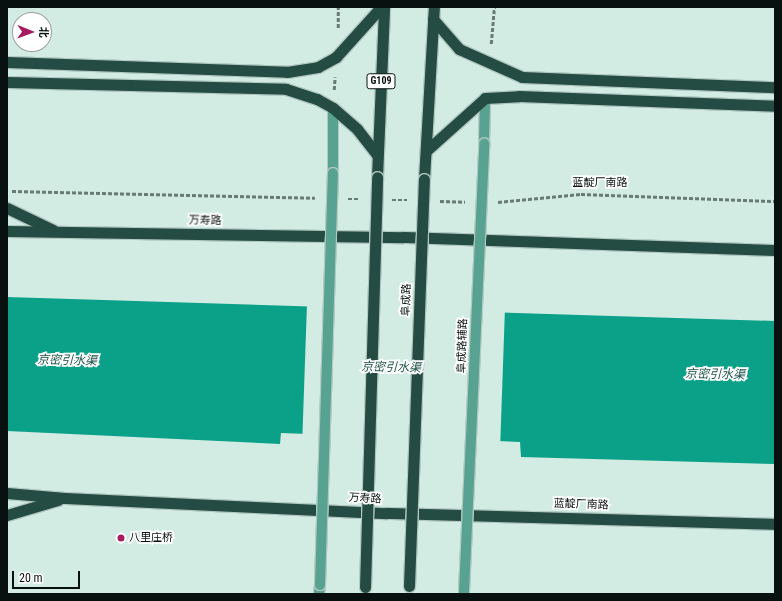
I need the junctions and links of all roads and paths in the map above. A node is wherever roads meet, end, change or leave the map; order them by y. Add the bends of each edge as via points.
1 (382, 7) edge
2 (434, 7) edge
3 (433, 19) junction
4 (7, 62) edge
5 (7, 82) edge
6 (775, 87) edge
7 (485, 98) junction
8 (775, 106) edge
9 (333, 108) junction
10 (426, 151) junction
11 (378, 155) junction
12 (7, 191) edge
13 (322, 198) dead end
14 (346, 198) dead end
15 (362, 199) dead end
16 (386, 200) dead end
17 (410, 200) dead end
18 (434, 201) dead end
19 (775, 201) edge
20 (473, 202) dead end
21 (497, 202) dead end
22 (7, 208) edge
23 (7, 231) edge
24 (57, 232) junction
25 (775, 250) edge
26 (7, 493) edge
27 (64, 498) junction
28 (387, 513) joint
29 (7, 515) edge
30 (773, 525) edge
31 (319, 589) edge
32 (365, 590) edge
33 (409, 590) edge
34 (464, 593) edge

1 - 4 highway via 336,57 318,67 295,70
1 - 11 highway, G109
2 - 3 highway, 阜成路
3 - 6 highway via 459,49 522,77
3 - 10 highway, 阜成路
5 - 9 highway via 286,89 317,99
7 - 8 highway via 519,96
7 - 10 highway
7 - 34 street, 阜成路辅路, bridge
9 - 11 highway via 357,128
9 - 31 street, bridge
10 - 33 highway, 阜成路, bridge
11 - 32 highway, G109, bridge
12 - 13 path
14 - 15 path
16 - 17 path
18 - 20 path
19 - 21 path, 蓝靛厂南路 via 581,194
22 - 24 highway
23 - 24 highway, 万寿路
24 - 25 highway, 万寿路 via 403,237
26 - 27 highway, 万寿路
27 - 28 highway, 万寿路
27 - 29 highway
28 - 30 highway, 蓝靛厂南路

